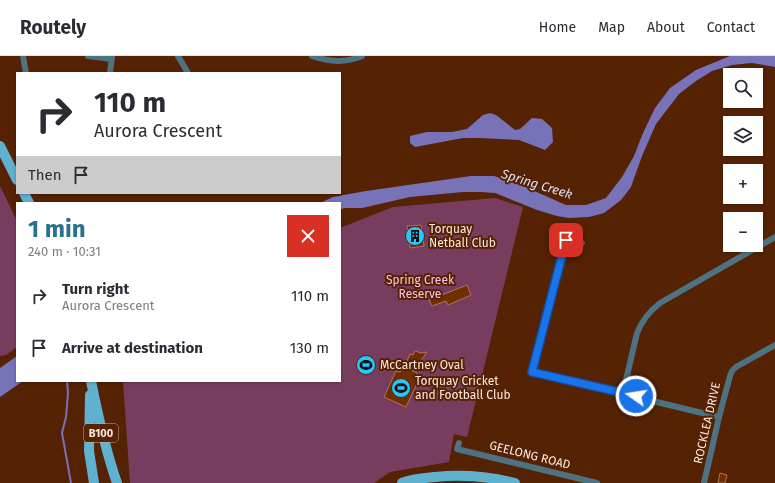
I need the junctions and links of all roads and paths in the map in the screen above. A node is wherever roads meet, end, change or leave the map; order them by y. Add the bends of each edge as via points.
1 (23, 56) edge
2 (88, 56) edge
3 (178, 56) edge
4 (312, 56) edge
5 (362, 56) edge
6 (112, 57) edge
7 (26, 72) edge
8 (110, 72) edge
9 (187, 72) edge
10 (0, 146) edge
11 (16, 178) edge
12 (774, 238) edge
13 (582, 243) dead end
14 (775, 345) edge
15 (90, 382) edge
16 (90, 382) edge
17 (623, 393) junction
18 (719, 417) junction
19 (457, 449) dead end
20 (94, 483) edge
21 (116, 483) edge
22 (402, 483) edge
23 (515, 483) edge
24 (597, 483) edge
25 (704, 483) edge

1 - 7 street
2 - 6 street
3 - 9 street
4 - 5 street via 340,61
6 - 8 street
10 - 11 main road
12 - 17 street via 660,302 652,310 640,324
13 - 17 street via 566,240 532,372
14 - 18 street, ROCKLEA DRIVE via 732,371
15 - 20 main road, B100 via 89,451
16 - 21 main road, B100
17 - 18 street
18 - 25 street, ROCKLEA DRIVE
19 - 24 street, GEELONG ROAD
22 - 23 main road via 421,478 454,475 478,476

